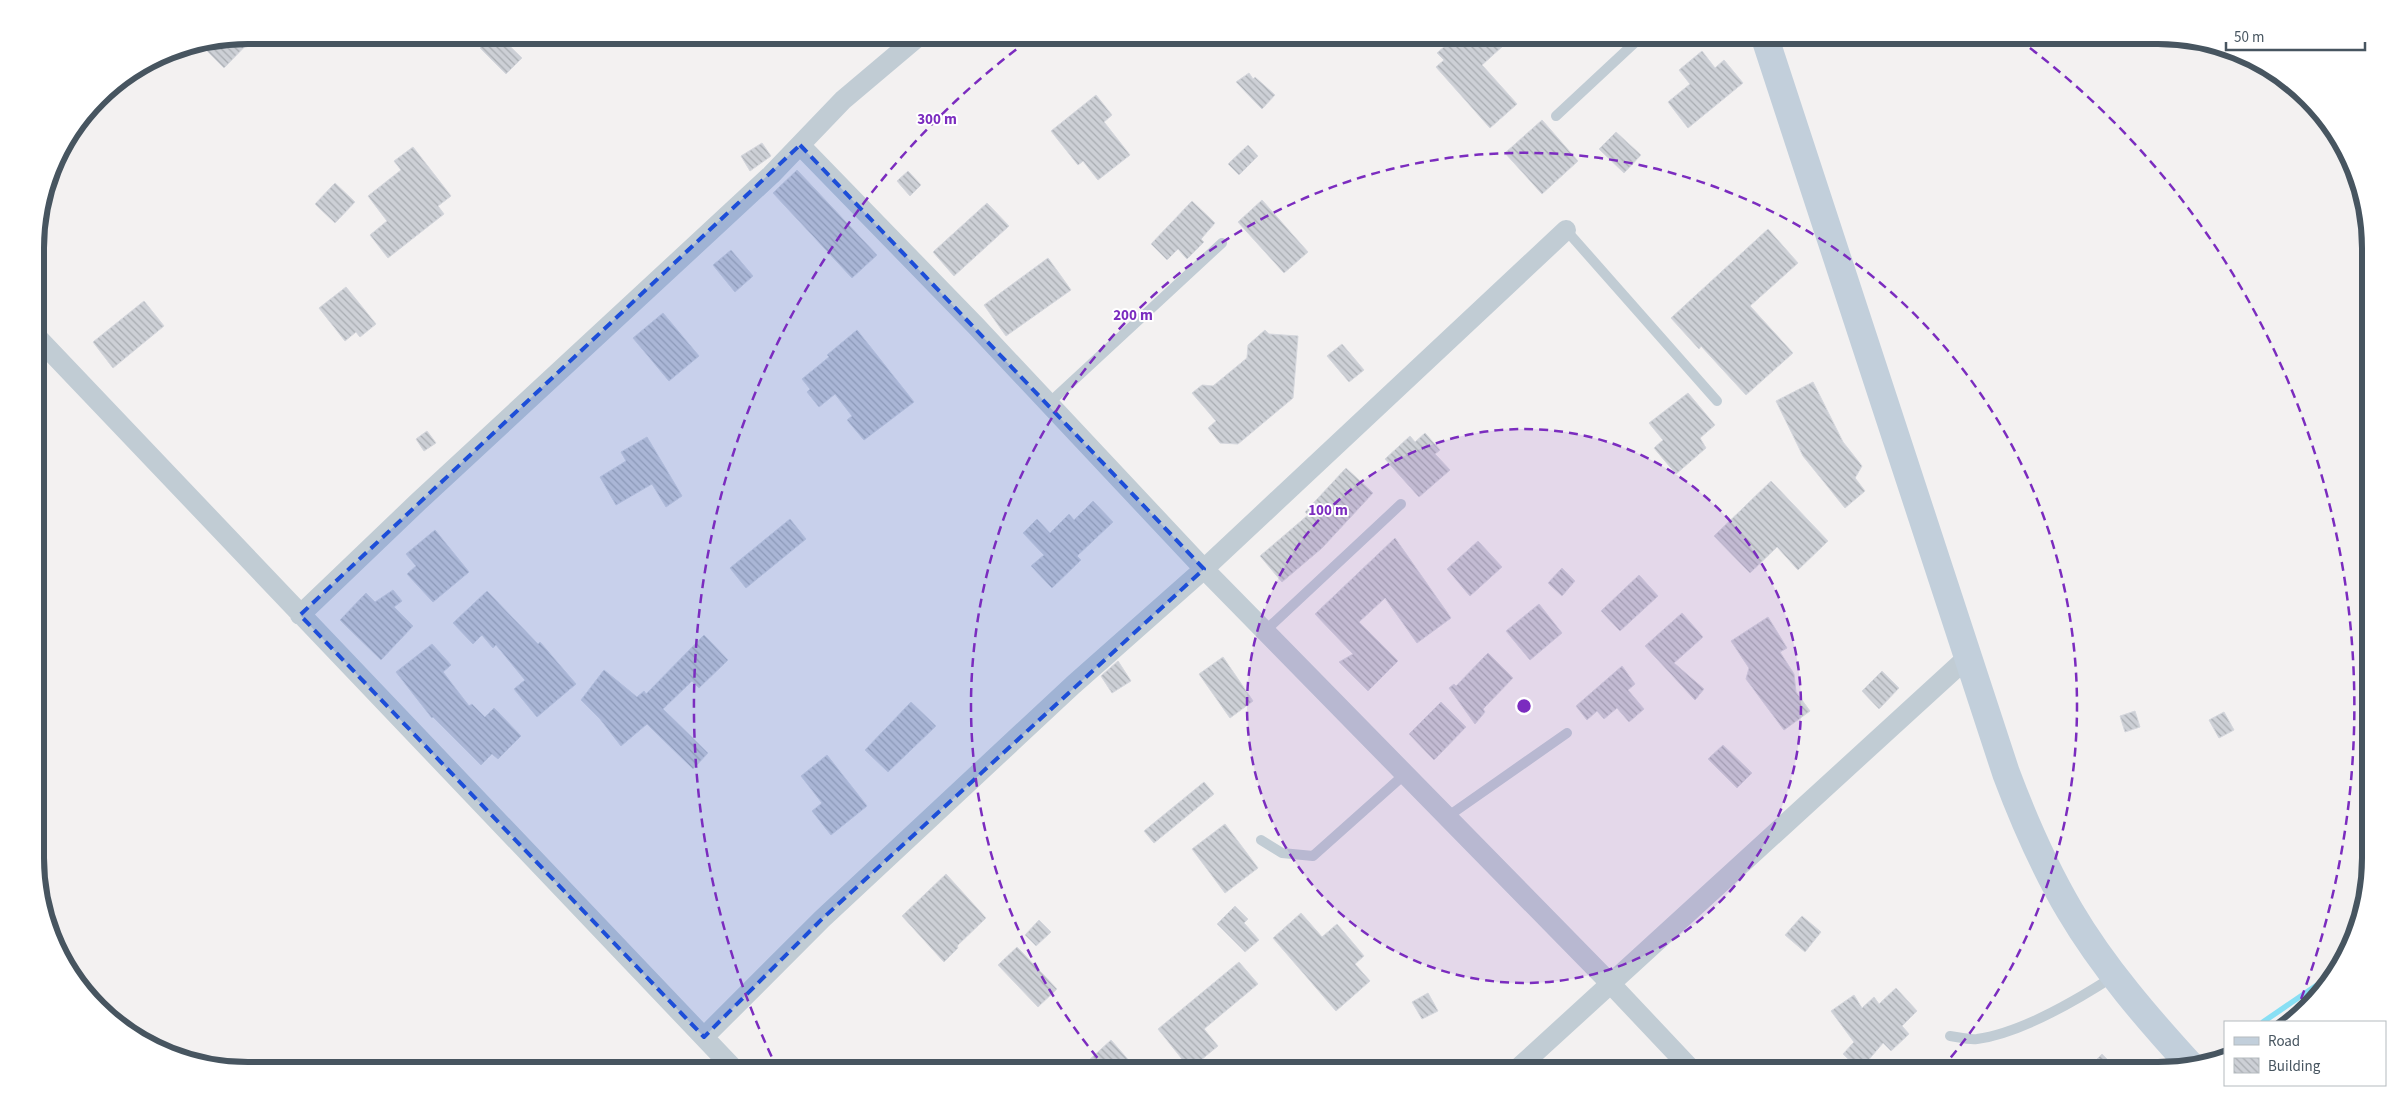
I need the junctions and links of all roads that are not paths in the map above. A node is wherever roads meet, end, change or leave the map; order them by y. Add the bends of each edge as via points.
1 (909, 44) edge
2 (1633, 44) edge
3 (1764, 44) edge
4 (1556, 116) dead end
5 (800, 145) junction
6 (1566, 230) joint
7 (1222, 243) dead end
8 (44, 344) edge
9 (1716, 401) dead end
10 (1048, 404) junction
11 (1401, 504) dead end
12 (1204, 569) junction
13 (300, 615) junction
14 (1265, 631) junction
15 (1969, 656) junction
16 (1567, 733) dead end
17 (1405, 774) junction
18 (1447, 817) junction
19 (1261, 840) dead end
20 (2115, 976) junction
21 (1609, 982) junction
22 (1950, 1036) dead end
23 (704, 1037) junction
24 (2187, 1060) edge
25 (728, 1062) edge
26 (1525, 1062) edge
27 (1685, 1062) edge

1 - 5 street via 843,100
2 - 4 lane
3 - 15 street
5 - 10 street
5 - 13 street
6 - 9 lane
6 - 12 street
7 - 10 lane
8 - 13 street
10 - 12 street
11 - 14 lane
12 - 14 street
12 - 23 street via 1073,685 822,918
13 - 23 street
14 - 17 street
15 - 20 street via 2006,773 2036,849 2070,912
15 - 21 street
16 - 18 lane
17 - 18 street
17 - 19 lane via 1312,856 1282,853
18 - 21 street
20 - 22 lane via 2070,1003 1997,1034 1975,1039
20 - 24 street
21 - 26 street
21 - 27 street
23 - 25 street

